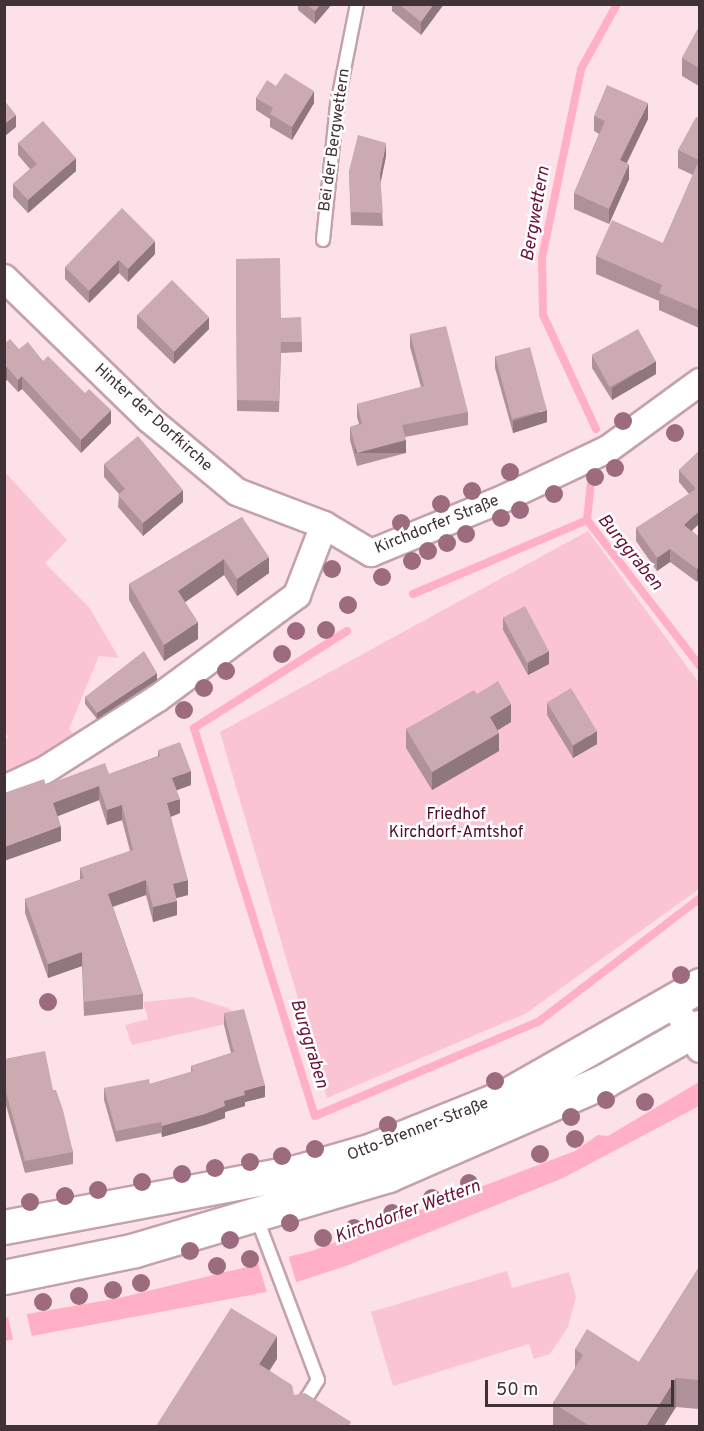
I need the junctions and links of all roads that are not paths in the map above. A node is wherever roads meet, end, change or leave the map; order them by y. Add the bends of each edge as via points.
1 (357, 4) edge
2 (323, 240) dead end
3 (4, 278) edge
4 (699, 382) edge
5 (324, 525) junction
6 (4, 789) edge
7 (699, 985) edge
8 (673, 1003) junction
9 (696, 1036) edge
10 (256, 1215) junction
11 (4, 1227) edge
12 (4, 1277) edge
13 (299, 1412) edge

1 - 2 lane, Bei der Bergwettern via 337,105
3 - 5 street, Hinter der Dorfkirche via 150,419 237,492
4 - 5 street, Kirchdorfer Straße via 608,449 505,498 370,553
5 - 6 street via 297,595 158,698 45,770
7 - 8 main road, Otto-Brenner-Straße
8 - 9 street
8 - 11 main road, Otto-Brenner-Straße via 504,1097 372,1150 296,1172
9 - 10 main road, Otto-Brenner-Straße via 444,1154 388,1176
10 - 12 main road, Otto-Brenner-Straße via 135,1250
10 - 13 lane via 318,1380

